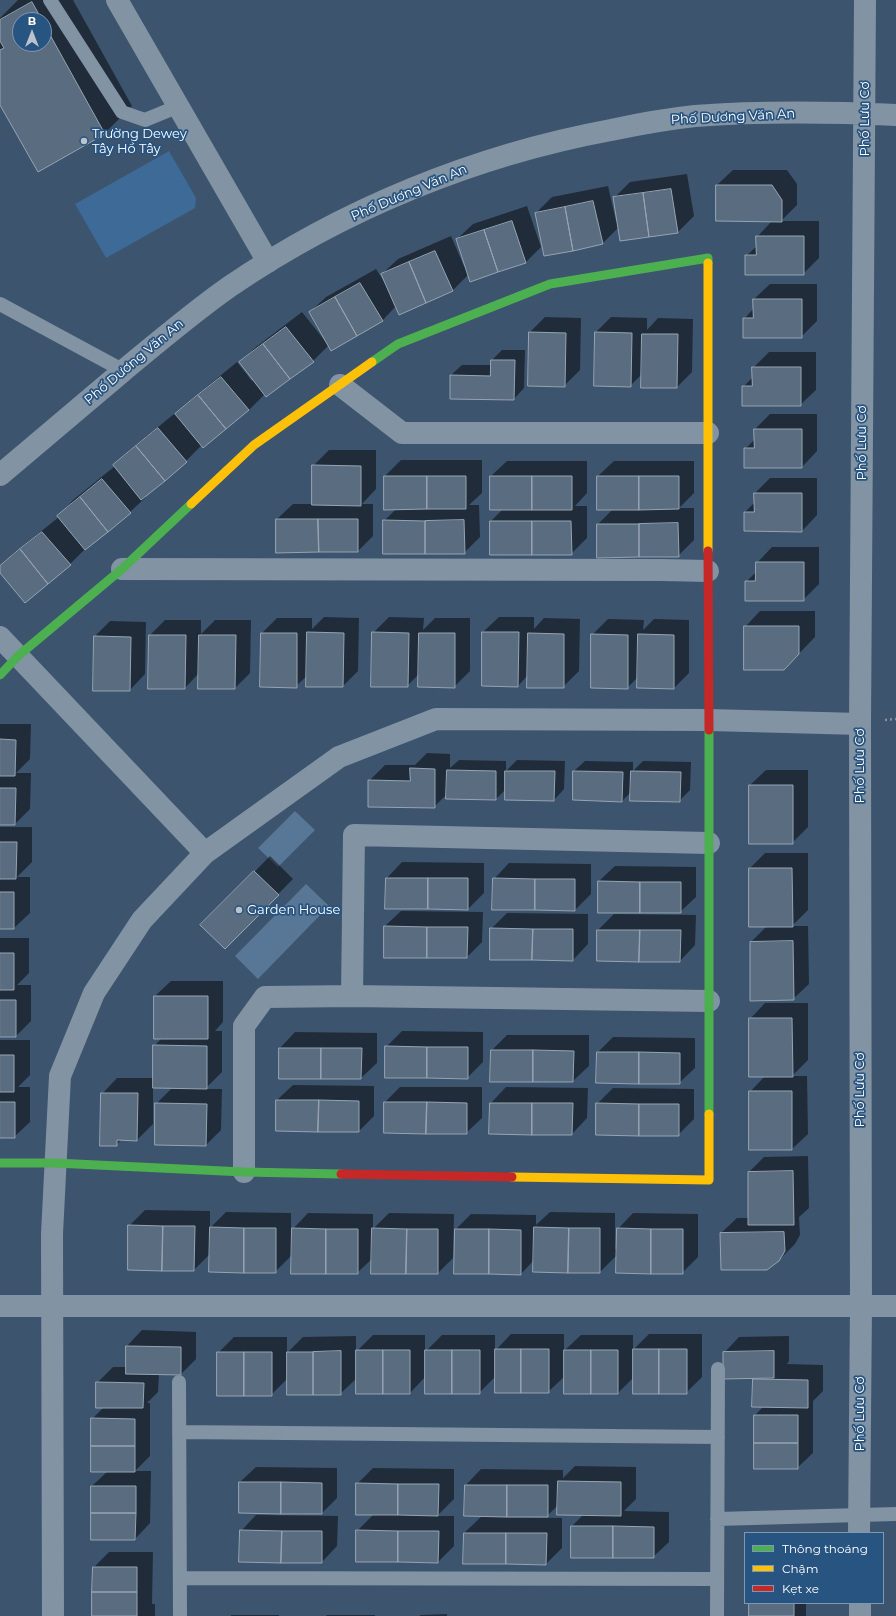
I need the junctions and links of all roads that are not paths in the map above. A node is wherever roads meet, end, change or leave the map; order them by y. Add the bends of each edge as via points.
1 (50, 0) edge
2 (117, 0) edge
3 (865, 0) edge
4 (179, 106) junction
5 (865, 113) junction
6 (896, 115) edge
7 (268, 262) junction
8 (0, 304) edge
9 (124, 371) junction
10 (340, 385) junction
11 (708, 433) junction
12 (0, 475) edge
13 (122, 569) junction
14 (708, 571) junction
15 (0, 637) edge
16 (18, 656) junction
17 (0, 676) edge
18 (709, 720) junction
19 (860, 724) junction
20 (709, 843) junction
21 (205, 853) junction
22 (352, 996) junction
23 (709, 1001) junction
24 (0, 1163) edge
25 (55, 1163) junction
26 (244, 1172) junction
27 (0, 1306) edge
28 (861, 1306) junction
29 (896, 1306) edge
30 (52, 1307) junction
31 (718, 1369) dead end
32 (179, 1382) dead end
33 (179, 1432) junction
34 (718, 1437) junction
35 (896, 1514) edge
36 (717, 1519) junction
37 (859, 1524) edge
38 (180, 1578) junction
39 (717, 1579) junction
40 (860, 1604) edge
41 (53, 1616) edge
42 (180, 1616) edge
43 (717, 1616) edge
44 (860, 1616) edge

1 - 4 lane via 122,112 145,120
2 - 4 street
3 - 5 street, Phố Lưu Cơ
4 - 7 street
5 - 6 street, Phố Dương Văn An
5 - 7 street, Phố Dương Văn An via 694,116 573,137 496,158 386,200
5 - 19 street, Phố Lưu Cơ
7 - 9 street, Phố Dương Văn An via 204,305
8 - 9 lane
9 - 12 street, Phố Dương Văn An
10 - 11 street via 402,433
10 - 11 street via 398,344 550,284 708,258
10 - 13 street via 254,445
11 - 14 street
13 - 14 street
13 - 16 street
14 - 18 street
15 - 16 street
16 - 17 street
16 - 21 street
18 - 19 street
18 - 20 street
18 - 21 street via 436,718 339,756
19 - 28 street, Phố Lưu Cơ
20 - 22 street via 354,835
20 - 23 street
21 - 25 street via 142,920 94,993 60,1076
22 - 23 street
22 - 26 street via 265,997 244,1026
23 - 26 street via 709,1180
24 - 25 street
25 - 26 street
25 - 30 street
27 - 30 street
28 - 29 street
28 - 30 street
28 - 37 street, Phố Lưu Cơ
30 - 41 street
31 - 34 lane
32 - 33 lane
33 - 34 lane
33 - 38 lane
34 - 36 lane
35 - 37 lane
36 - 37 lane
36 - 39 lane
38 - 39 lane
38 - 42 lane
39 - 43 lane
40 - 44 street

